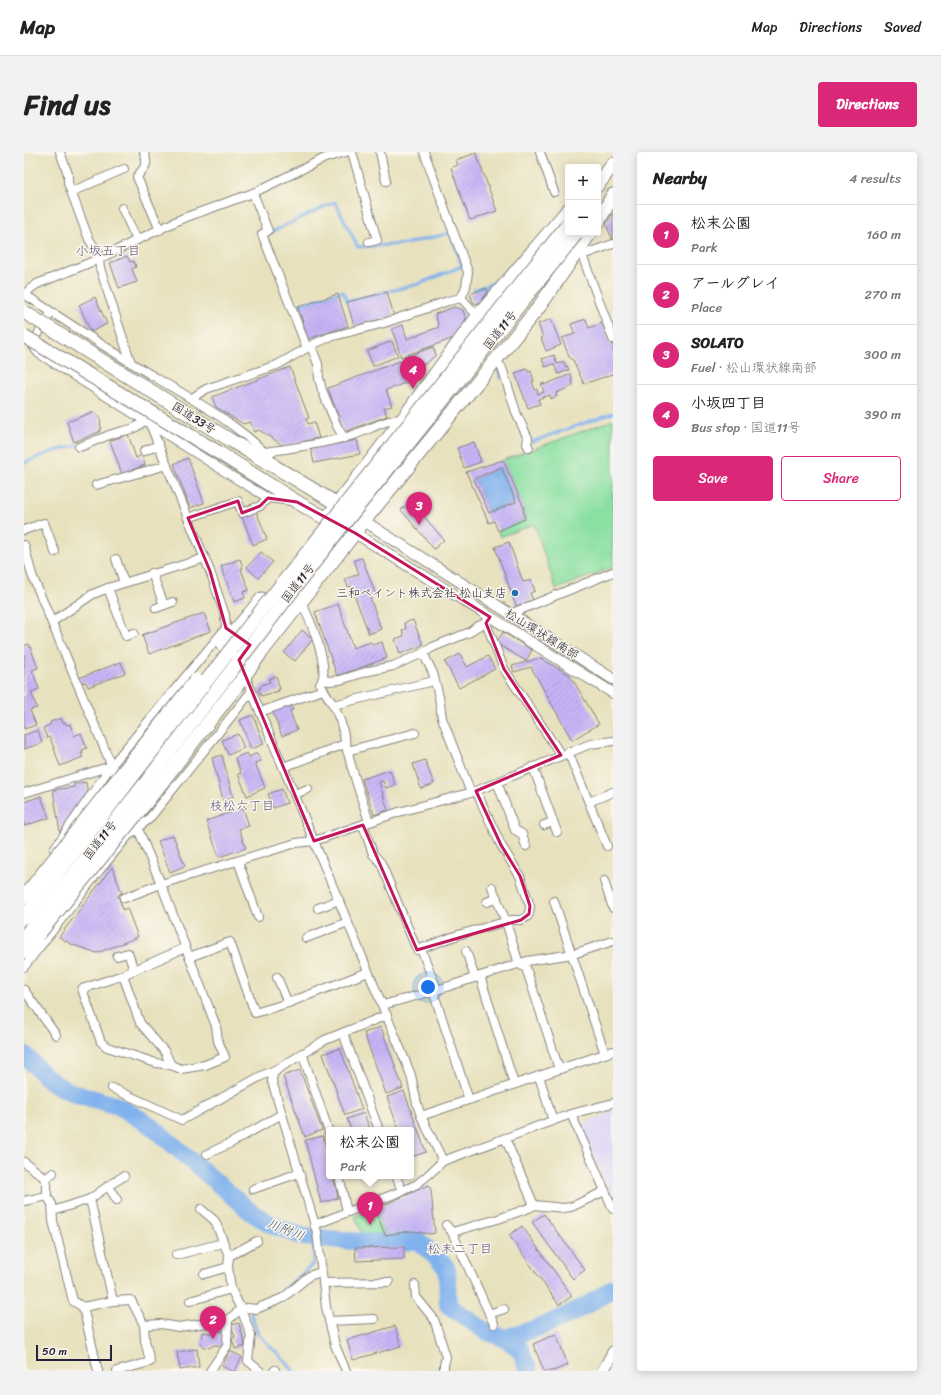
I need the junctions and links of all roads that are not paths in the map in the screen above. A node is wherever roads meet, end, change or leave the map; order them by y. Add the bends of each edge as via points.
1 (60, 152) edge
2 (144, 152) edge
3 (346, 152) edge
4 (352, 152) edge
5 (380, 152) edge
6 (424, 152) edge
7 (540, 152) edge
8 (324, 155) edge
9 (613, 164) edge
10 (124, 169) dead end
11 (601, 179) edge
12 (386, 181) dead end
13 (71, 192) junction
14 (554, 192) dead end
15 (613, 192) edge
16 (253, 193) junction
17 (613, 195) edge
18 (601, 204) edge
19 (122, 208) dead end
20 (565, 214) edge
21 (601, 217) edge
22 (565, 228) edge
23 (160, 230) junction
24 (575, 236) edge
25 (588, 236) edge
26 (137, 240) junction
27 (369, 242) dead end
28 (611, 245) edge
29 (580, 253) junction
30 (613, 255) edge
31 (100, 259) junction
32 (24, 295) edge
33 (461, 298) junction
34 (24, 312) edge
35 (51, 313) junction
36 (478, 316) junction
37 (24, 336) edge
38 (613, 339) edge
39 (309, 347) junction
40 (496, 360) junction
41 (132, 363) junction
42 (192, 398) junction
43 (403, 419) junction
44 (147, 422) junction
45 (344, 438) junction
46 (159, 445) junction
47 (79, 447) dead end
48 (529, 448) dead end
49 (144, 451) dead end
50 (265, 452) junction
51 (167, 465) junction
52 (283, 472) junction
53 (96, 485) dead end
54 (268, 498) junction
55 (297, 502) junction
56 (338, 504) junction
57 (188, 518) junction
58 (326, 519) junction
59 (364, 521) junction
60 (24, 530) edge
61 (355, 534) junction
62 (24, 545) edge
63 (55, 552) dead end
64 (204, 558) junction
65 (116, 559) dead end
66 (613, 572) edge
67 (152, 574) junction
68 (124, 582) junction
69 (108, 588) junction
70 (172, 602) dead end
71 (301, 602) junction
72 (164, 605) junction
73 (156, 608) dead end
74 (510, 614) junction
75 (488, 620) junction
76 (52, 622) junction
77 (134, 632) dead end
78 (228, 636) junction
79 (261, 653) junction
80 (424, 653) junction
81 (242, 679) junction
82 (613, 679) edge
83 (324, 680) junction
84 (434, 681) junction
85 (323, 690) junction
86 (251, 692) junction
87 (613, 693) edge
88 (333, 705) junction
89 (260, 712) junction
90 (415, 733) dead end
91 (613, 741) edge
92 (346, 748) junction
93 (564, 753) junction
94 (111, 766) junction
95 (283, 767) junction
96 (534, 767) junction
97 (497, 782) junction
98 (308, 789) dead end
99 (474, 792) junction
100 (613, 792) edge
101 (24, 793) edge
102 (295, 794) junction
103 (589, 802) junction
104 (553, 822) junction
105 (366, 824) junction
106 (544, 825) dead end
107 (138, 828) junction
108 (557, 832) dead end
109 (314, 841) junction
110 (526, 846) dead end
111 (607, 846) dead end
112 (238, 861) junction
113 (604, 881) dead end
114 (162, 884) junction
115 (492, 887) dead end
116 (24, 888) edge
117 (24, 891) edge
118 (24, 897) edge
119 (124, 898) dead end
120 (497, 898) junction
121 (339, 900) junction
122 (554, 901) dead end
123 (488, 902) dead end
124 (318, 908) dead end
125 (613, 908) edge
126 (265, 909) dead end
127 (24, 917) edge
128 (60, 922) junction
129 (348, 922) junction
130 (506, 922) junction
131 (24, 937) edge
132 (306, 938) dead end
133 (613, 942) edge
134 (185, 948) junction
135 (421, 949) junction
136 (466, 951) dead end
137 (24, 952) edge
138 (573, 954) junction
139 (117, 956) dead end
140 (189, 957) junction
141 (519, 964) junction
142 (24, 967) edge
143 (134, 970) junction
144 (368, 972) junction
145 (123, 975) junction
146 (277, 977) dead end
147 (478, 977) junction
148 (24, 990) edge
149 (435, 990) junction
150 (288, 1003) junction
151 (383, 1005) junction
152 (387, 1015) junction
153 (343, 1033) junction
154 (56, 1035) dead end
155 (609, 1052) edge
156 (302, 1053) junction
157 (170, 1064) junction
158 (278, 1069) junction
159 (559, 1069) junction
160 (539, 1076) junction
161 (514, 1084) junction
162 (112, 1088) dead end
163 (469, 1100) junction
164 (613, 1103) edge
165 (282, 1114) junction
166 (571, 1114) junction
167 (421, 1116) junction
168 (553, 1120) junction
169 (327, 1127) edge
170 (378, 1127) edge
171 (505, 1138) junction
172 (207, 1154) dead end
173 (442, 1161) junction
174 (24, 1162) edge
175 (53, 1173) dead end
176 (299, 1173) junction
177 (124, 1176) dead end
178 (45, 1179) junction
179 (340, 1179) edge
180 (397, 1179) edge
181 (108, 1186) junction
182 (253, 1189) dead end
183 (402, 1191) junction
184 (605, 1191) junction
185 (47, 1196) junction
186 (90, 1199) junction
187 (117, 1200) dead end
188 (24, 1201) edge
189 (534, 1204) junction
190 (201, 1209) dead end
191 (613, 1209) edge
192 (53, 1211) junction
193 (347, 1212) junction
194 (446, 1224) dead end
195 (316, 1229) junction
196 (452, 1232) junction
197 (257, 1241) dead end
198 (224, 1243) junction
199 (176, 1255) dead end
200 (229, 1256) junction
201 (228, 1267) junction
202 (321, 1272) junction
203 (204, 1274) dead end
204 (388, 1282) dead end
205 (323, 1284) junction
206 (415, 1285) dead end
207 (231, 1289) junction
208 (113, 1301) junction
209 (190, 1301) dead end
210 (84, 1307) junction
211 (248, 1309) junction
212 (504, 1309) dead end
213 (489, 1314) junction
214 (374, 1319) dead end
215 (228, 1320) junction
216 (329, 1321) junction
217 (494, 1324) dead end
218 (144, 1325) junction
219 (613, 1352) edge
220 (98, 1371) edge
221 (117, 1371) edge
222 (210, 1371) edge
223 (260, 1371) edge
224 (346, 1371) edge
225 (444, 1371) edge
226 (603, 1371) edge

1 - 13 street
2 - 23 street via 146,167 137,177
3 - 8 street
4 - 27 street via 377,240
5 - 12 street
6 - 33 street via 468,272
7 - 14 street
8 - 16 street
9 - 11 highway
10 - 13 street
13 - 31 street via 89,239
15 - 18 highway
16 - 23 street
16 - 39 street via 268,231 262,234
17 - 21 highway
19 - 26 street
20 - 36 highway, 国道11号
22 - 127 highway, 国道11号, bridge via 266,604
23 - 26 street
24 - 131 highway, 国道11号, bridge via 335,535
25 - 29 highway, 国道11号
26 - 31 street
28 - 29 street
28 - 30 street
29 - 38 street
29 - 40 highway, 国道11号
31 - 32 street via 37,284
31 - 41 street via 100,268
32 - 35 street
33 - 36 street
33 - 39 street via 448,300 384,323 339,334
34 - 52 highway, 国道33号, bridge
35 - 41 street
35 - 44 street via 34,340 38,353
36 - 43 highway, 国道11号
37 - 55 highway, 国道33号, bridge
39 - 42 street via 277,365 206,389
39 - 45 street via 318,364 322,390
40 - 48 street via 502,368 528,438
40 - 59 highway, 国道11号
41 - 42 street
42 - 50 street via 238,429
43 - 45 street via 394,419
43 - 56 highway, 国道11号
44 - 46 street
44 - 47 street
44 - 54 street
45 - 50 street
46 - 49 street
46 - 51 street
50 - 52 street
51 - 53 street
51 - 57 street
52 - 56 highway, 国道33号
54 - 55 street
54 - 57 street via 260,506 242,513 238,502
55 - 58 highway, 国道33号
56 - 58 highway, 国道11号
56 - 59 highway, 国道33号
57 - 64 street
58 - 61 highway, 国道33号
58 - 78 highway, 国道11号 via 267,594
59 - 61 highway, 国道11号
59 - 74 street, 松山環状線南部
60 - 63 street via 44,523
61 - 71 highway, 国道11号
61 - 75 street, 松山環状線南部
62 - 76 street via 32,575
64 - 67 street
64 - 78 street via 225,615
65 - 68 street
66 - 74 street
67 - 68 street
67 - 72 street
68 - 69 street
69 - 76 street via 94,594
69 - 77 street via 126,636
70 - 72 street
71 - 79 highway, 国道11号
71 - 83 street via 317,640
72 - 73 street
74 - 82 street, 松山環状線南部
75 - 80 street via 470,632 433,646
75 - 87 street, 松山環状線南部
75 - 93 street via 504,669
76 - 94 street
78 - 79 street
78 - 81 street
78 - 94 street
78 - 118 highway, 国道11号, bridge
79 - 81 highway, 国道11号
80 - 83 street via 393,666 340,680
80 - 84 street
81 - 86 street
81 - 137 highway, 国道11号, bridge via 145,804
83 - 85 street via 320,684
84 - 88 street
84 - 99 street via 442,718
85 - 88 street
85 - 89 street
86 - 89 street
86 - 107 street via 149,819
88 - 92 street via 341,723
89 - 95 street
90 - 92 street
91 - 93 street via 590,744
92 - 95 street
92 - 105 street
93 - 96 street
93 - 103 street
94 - 101 street
94 - 107 street
94 - 116 street via 60,841
95 - 102 street
96 - 97 street
96 - 104 street
97 - 99 street
97 - 110 street via 516,830 522,834
98 - 102 street
99 - 105 street via 399,812
99 - 130 street via 520,876 530,906 527,917
100 - 103 street
102 - 109 street
103 - 111 street
104 - 106 street
104 - 108 street
105 - 109 street
105 - 135 street via 373,854 381,863 417,950
107 - 114 street
107 - 128 street via 128,836
109 - 112 street via 296,843
109 - 121 street
112 - 114 street
112 - 126 street via 257,914
113 - 125 street
114 - 119 street
114 - 134 street
115 - 120 street
117 - 128 street
120 - 123 street
120 - 130 street
121 - 124 street
121 - 129 street
122 - 138 street
128 - 142 street
129 - 132 street
129 - 144 street
130 - 135 street via 458,935
130 - 141 street
133 - 138 street
134 - 140 street
134 - 143 street
135 - 149 street
136 - 147 street
138 - 141 street
138 - 155 street
139 - 143 street via 128,953
140 - 150 street via 230,942 255,1013
140 - 157 street via 216,1026 218,1041 225,1057 205,1065 181,1069
141 - 147 street
141 - 159 street via 526,968
143 - 145 street
144 - 150 street
144 - 151 street
145 - 157 street via 140,1023 165,1052
145 - 157 street via 82,989 101,1042 108,1047 156,1063
146 - 150 street
147 - 149 street
147 - 161 street
148 - 154 street
149 - 151 street
149 - 163 street
151 - 152 street
152 - 153 street
152 - 167 street via 411,1075
153 - 156 street
153 - 170 street
155 - 159 street
156 - 158 street
156 - 169 street
158 - 162 street via 182,1120
158 - 165 street via 273,1074 272,1081
159 - 160 street
160 - 161 street
160 - 168 street
161 - 163 street
163 - 167 street
164 - 166 street
165 - 172 street
165 - 176 street
166 - 168 street
166 - 184 street
167 - 173 street
168 - 171 street
171 - 173 street
171 - 189 street
173 - 183 street via 417,1184
174 - 178 street
175 - 178 street
176 - 182 street
176 - 195 street
177 - 181 street
178 - 185 street
179 - 193 street
180 - 183 street
181 - 186 street
181 - 187 street
183 - 193 street
184 - 189 street via 571,1207
184 - 191 street
185 - 188 street
185 - 192 street
186 - 192 street
186 - 208 street
189 - 196 street via 498,1219
190 - 198 street via 215,1221
192 - 210 street via 53,1221 73,1301
193 - 195 street
194 - 196 street
195 - 202 street
196 - 213 street
197 - 200 street
198 - 199 street
198 - 200 street
200 - 201 street
201 - 203 street
201 - 207 street
202 - 205 street
202 - 211 street via 309,1276 283,1298
204 - 205 street
205 - 216 street
206 - 225 street via 416,1297 434,1319 446,1357
207 - 209 street
207 - 211 street
208 - 210 street
208 - 218 street via 131,1300
210 - 220 street
211 - 215 street
211 - 223 street via 251,1335 248,1361
212 - 213 street
213 - 217 street
214 - 216 street
215 - 218 street via 179,1327
215 - 222 street via 227,1346
216 - 224 street via 335,1345
218 - 221 street via 150,1362
219 - 226 main road

